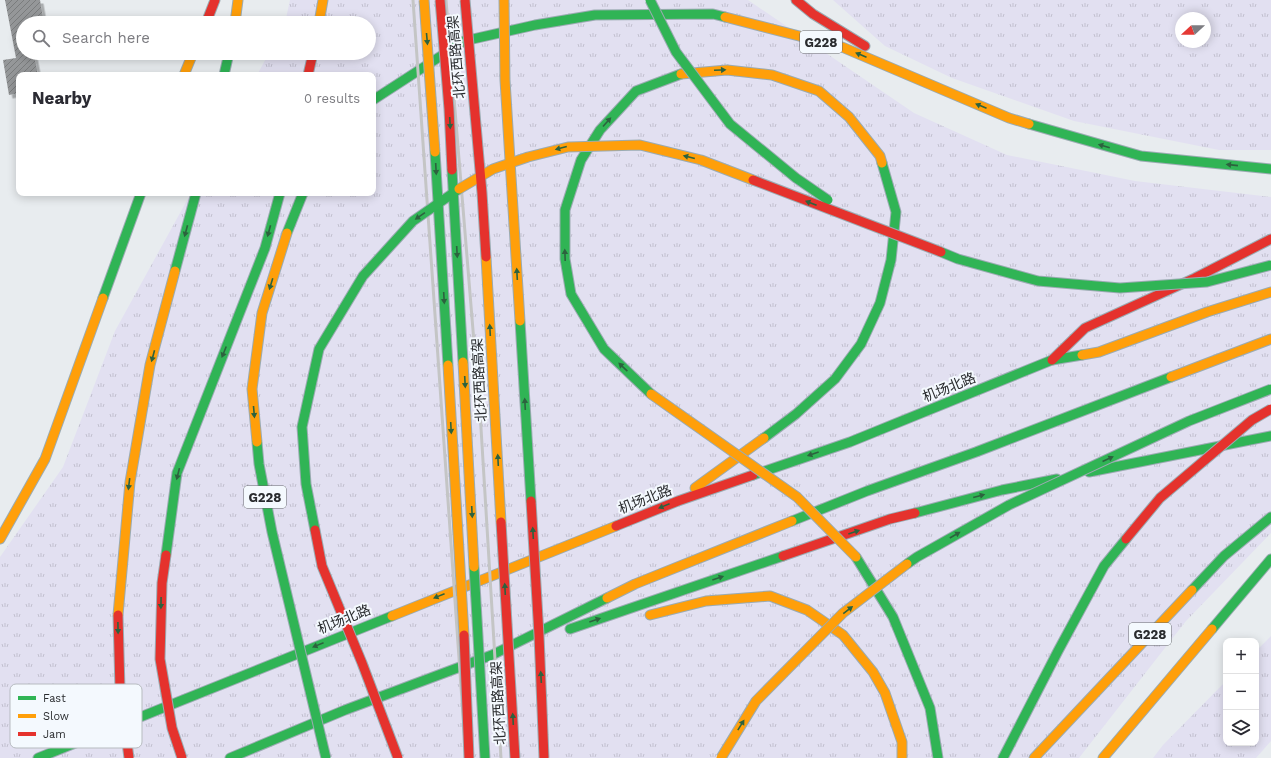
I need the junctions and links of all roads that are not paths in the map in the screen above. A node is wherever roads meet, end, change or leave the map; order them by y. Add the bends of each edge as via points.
1 (215, 0) edge
2 (238, 0) edge
3 (323, 0) edge
4 (424, 0) edge
5 (440, 0) edge
6 (465, 0) edge
7 (504, 0) edge
8 (650, 0) edge
9 (796, 0) edge
10 (209, 16) edge
11 (236, 16) edge
12 (320, 16) edge
13 (190, 60) edge
14 (227, 60) edge
15 (311, 60) edge
16 (185, 72) edge
17 (225, 72) edge
18 (309, 72) edge
19 (918, 79) junction
20 (376, 98) edge
21 (1271, 169) edge
22 (140, 196) edge
23 (195, 196) edge
24 (279, 196) edge
25 (302, 196) edge
26 (860, 222) junction
27 (1271, 239) edge
28 (1271, 265) edge
29 (1271, 292) edge
30 (1271, 339) edge
31 (1052, 360) junction
32 (1271, 389) edge
33 (1271, 409) edge
34 (1271, 436) edge
35 (678, 501) junction
36 (1271, 517) edge
37 (0, 539) edge
38 (1271, 559) edge
39 (637, 618) dead end
40 (607, 626) dead end
41 (568, 636) dead end
42 (545, 642) dead end
43 (492, 656) junction
44 (120, 684) edge
45 (142, 716) edge
46 (543, 726) junction
47 (63, 748) edge
48 (128, 748) edge
49 (552, 752) dead end
50 (38, 758) edge
51 (129, 758) edge
52 (182, 758) edge
53 (230, 758) edge
54 (326, 758) edge
55 (398, 758) edge
56 (469, 758) edge
57 (485, 758) edge
58 (516, 758) edge
59 (544, 758) edge
60 (720, 758) edge
61 (902, 758) edge
62 (938, 758) edge
63 (1003, 758) edge
64 (1034, 758) edge
65 (1103, 758) edge

1 - 10 main road
2 - 11 main road
3 - 12 main road
4 -> 56 main road, bridge via 464,633
5 -> 57 main road, 北环西路高架, bridge via 450,109
58 -> 6 main road, 北环西路高架, bridge via 482,193
46 -> 7 main road, bridge via 505,80
8 - 26 main road, bridge via 676,52 730,124 796,178
9 - 19 main road via 813,14
13 - 16 main road
14 - 17 main road
15 - 18 main road
19 -> 20 main road, G228 via 842,47 713,14 595,15 464,41
21 -> 19 main road, G228 via 1141,156 1009,118
22 - 37 main road via 45,459
23 -> 44 main road, bridge via 150,365 130,482 118,609
24 -> 52 main road, bridge via 265,248 177,473 162,583 160,660 172,728
25 -> 54 main road, G228, bridge via 262,313 252,389 259,464 272,532
26 - 28 main road, bridge via 958,260 1038,281 1120,288 1207,282
26 -> 55 main road, bridge via 701,160 640,145 568,147 493,169 466,184 413,221 363,276 319,349 302,427 306,484 322,566
27 - 31 main road via 1085,328
29 - 31 main road, 机场北路 via 1207,312 1099,352
30 - 43 main road via 976,452 867,490 635,584
31 -> 35 main road, 机场北路 via 850,442
60 -> 32 main road, bridge via 756,701 843,614 917,557 1009,505 1190,421
33 - 63 main road, bridge via 1252,420 1160,498 1104,566
43 -> 34 main road via 890,519 1002,490
35 -> 45 main road, 机场北路
62 -> 35 main road, bridge via 930,708 893,617 856,557 797,496 651,394 604,349 571,294 565,259 565,210 581,160 600,130 636,90 683,72 727,70 772,75 820,91 849,117 880,156 896,212 891,260 877,310 861,344 835,379 796,414
36 - 64 main road, G228 via 1224,556
38 - 65 main road
39 - 61 main road via 706,601 770,596 807,610 843,635 873,672 885,692 902,742
40 - 41 main road
42 - 43 main road
43 - 53 main road via 346,710
46 - 49 main road
46 - 59 main road, bridge
47 -> 50 main road, 机场北路
48 -> 51 main road, bridge

